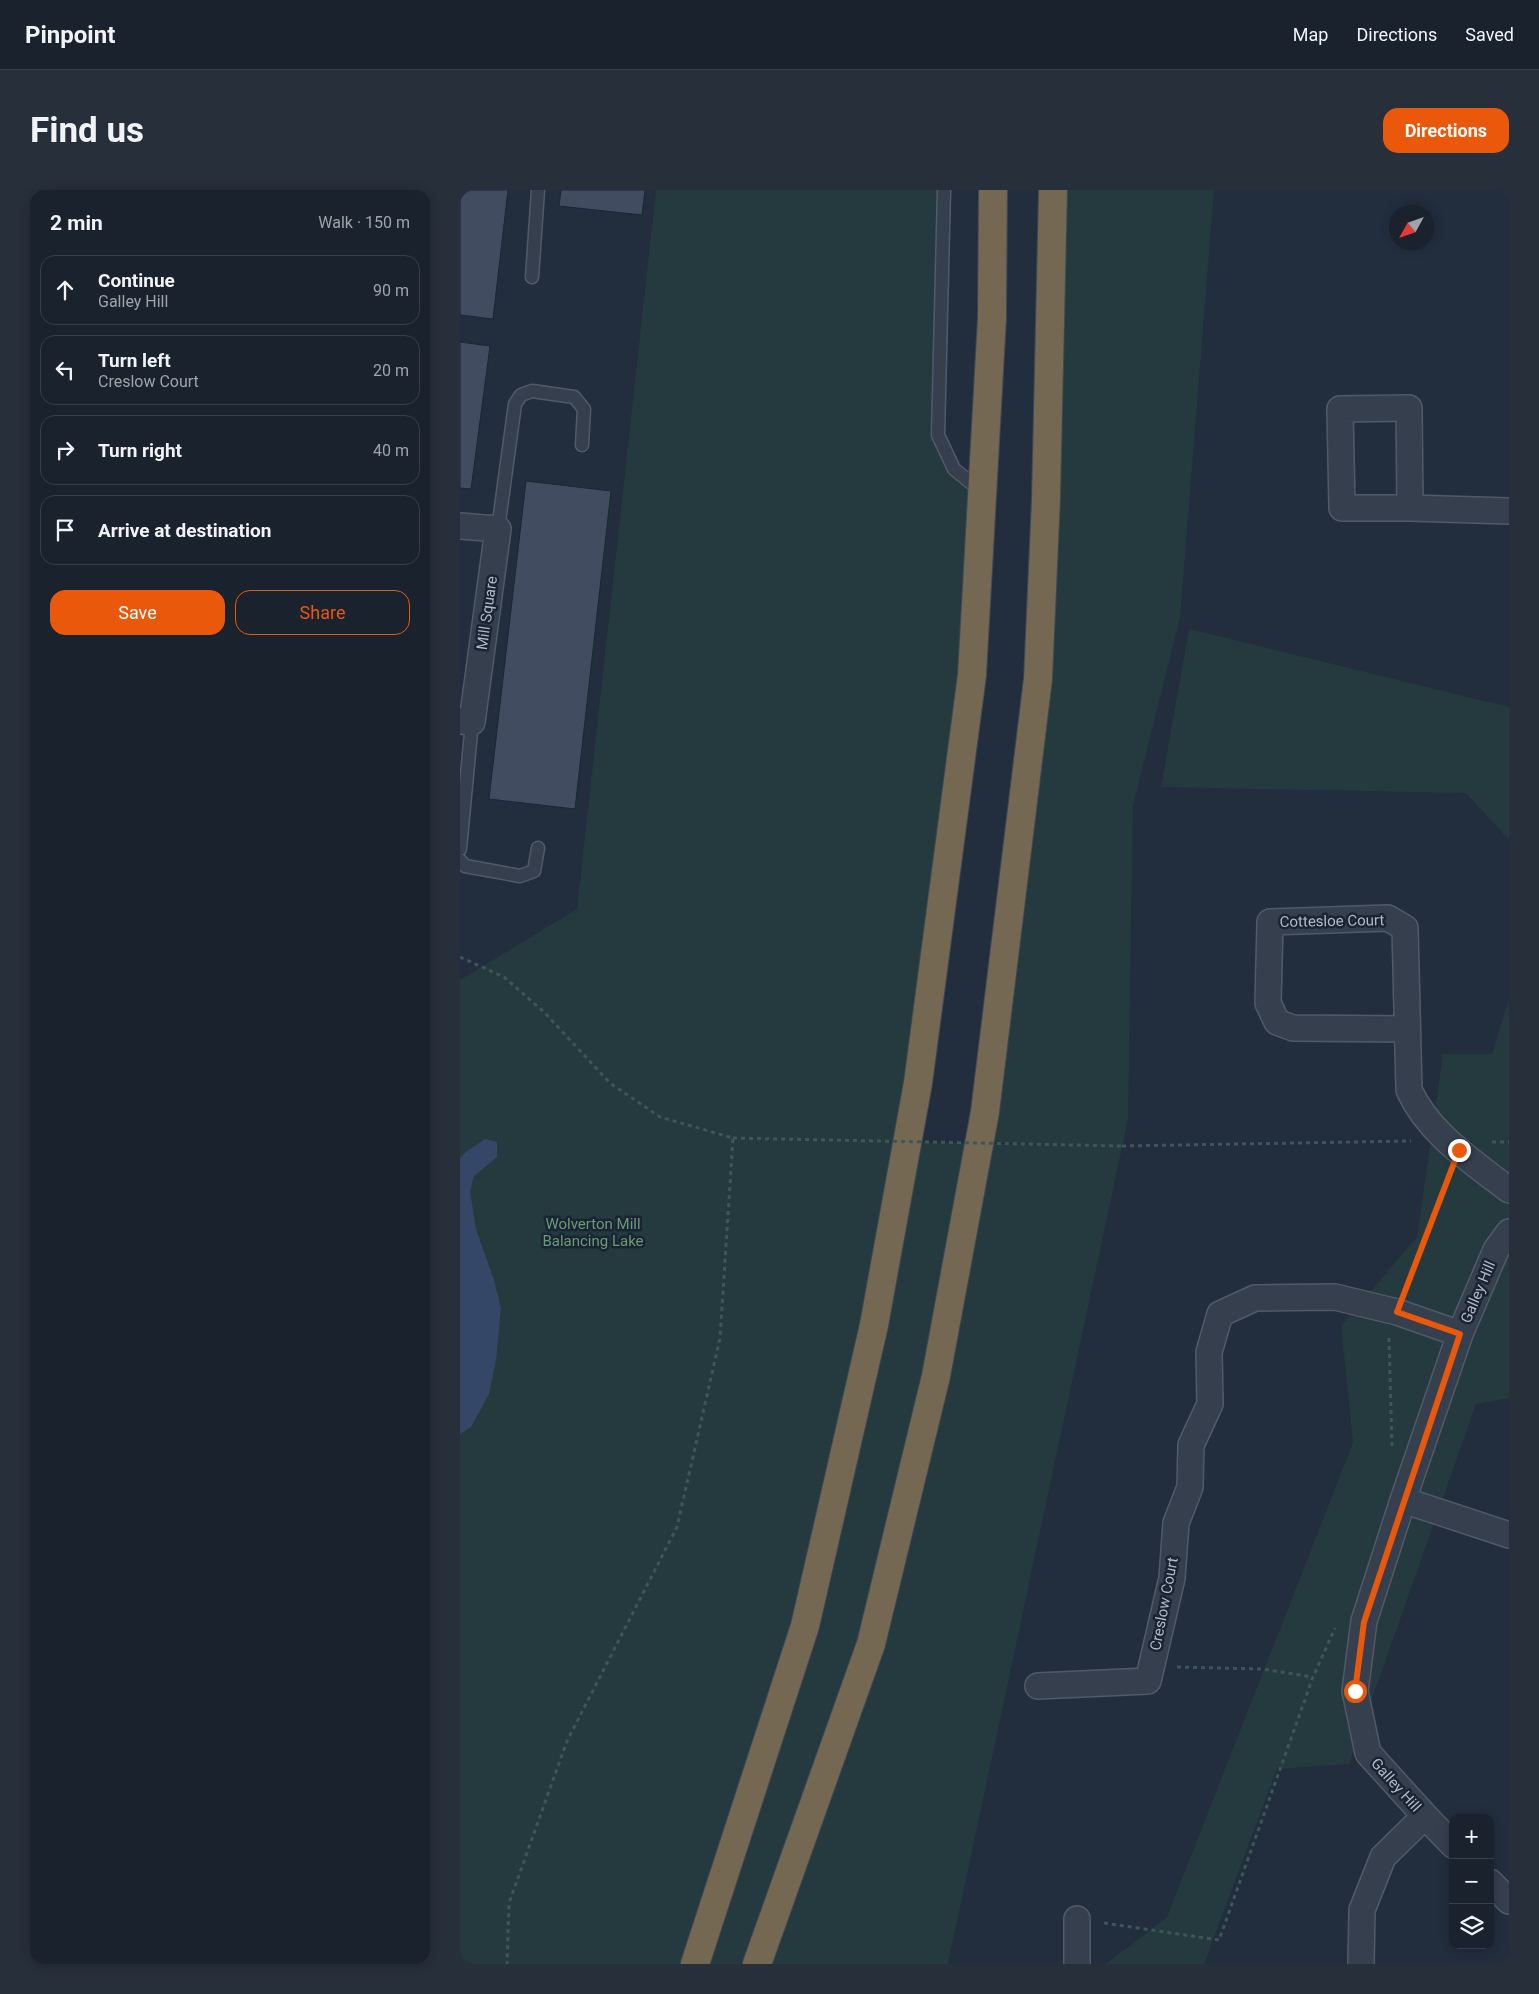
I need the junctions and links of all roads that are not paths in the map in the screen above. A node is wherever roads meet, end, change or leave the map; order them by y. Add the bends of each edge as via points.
1 (538, 190) edge
2 (944, 190) edge
3 (993, 190) edge
4 (1053, 190) edge
5 (532, 277) dead end
6 (582, 445) dead end
7 (983, 492) junction
8 (1410, 508) junction
9 (1509, 511) edge
10 (460, 526) edge
11 (498, 529) junction
12 (466, 722) edge
13 (538, 848) dead end
14 (460, 849) edge
15 (460, 860) edge
16 (1407, 1029) junction
17 (1509, 1190) edge
18 (1509, 1232) edge
19 (1460, 1334) junction
20 (1403, 1500) junction
21 (1509, 1535) edge
22 (1038, 1686) dead end
23 (1424, 1816) junction
24 (1449, 1840) edge
25 (1494, 1886) edge
26 (1509, 1901) edge
27 (1077, 1919) road end
28 (695, 1964) edge
29 (757, 1964) edge
30 (1077, 1964) edge
31 (1361, 1964) edge

1 - 5 lane
2 - 7 lane via 938,435 954,469
3 - 7 highway via 992,318
4 - 29 highway via 1038,679 986,1112 936,1376 871,1644
6 - 11 lane via 584,409 574,397 532,392 521,395 515,404
7 - 28 highway via 970,694 918,1083 874,1326 805,1626
8 - 8 street via 1408,408 1340,409 1342,508
8 - 9 street
10 - 11 street
11 - 12 street, Mill Square
12 - 14 lane
13 - 15 lane via 534,871 520,876 465,866
16 - 16 street, Cottesloe Court via 1405,928 1388,918 1270,922 1268,1003 1277,1022 1293,1028
16 - 17 street, Cottesloe Court via 1409,1090 1416,1106 1453,1145
18 - 19 street, Galley Hill via 1496,1250
19 - 20 street, Galley Hill
19 - 22 street, Creslow Court via 1397,1312 1335,1297 1255,1298 1220,1314 1208,1352 1210,1404 1191,1445 1190,1487 1176,1524 1172,1578 1148,1682
20 - 21 street
20 - 23 street, Galley Hill via 1364,1622 1355,1691 1368,1753
23 - 24 street, Galley Hill
23 - 31 street via 1382,1856 1362,1910
25 - 26 street
27 - 30 street

